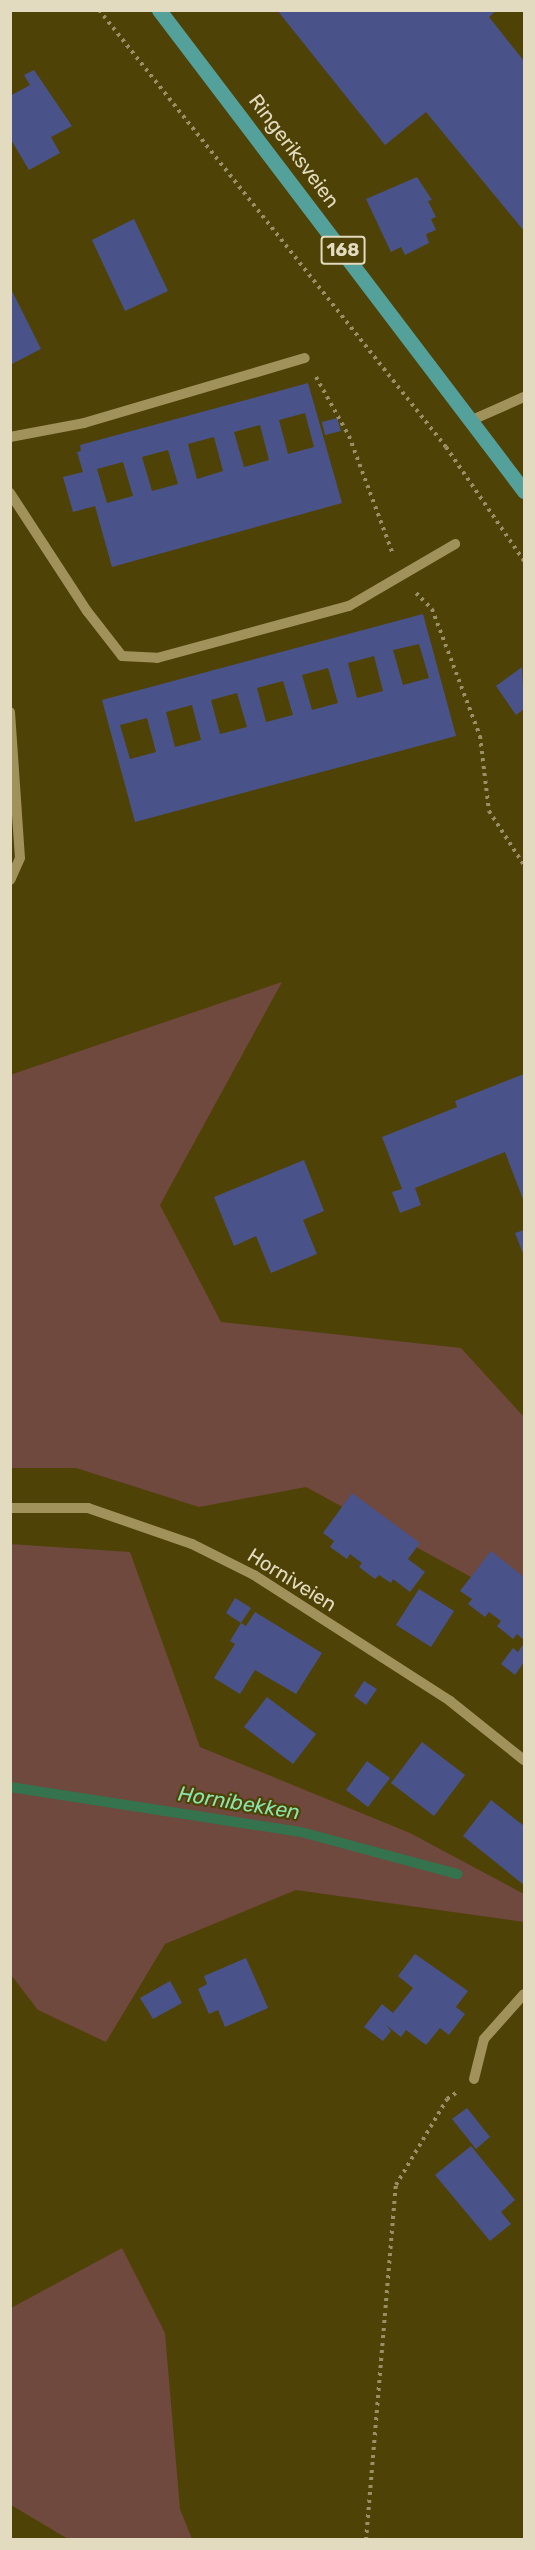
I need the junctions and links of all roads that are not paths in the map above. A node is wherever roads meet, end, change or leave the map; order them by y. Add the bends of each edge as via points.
1 (159, 10) edge
2 (305, 358) road end
3 (525, 397) edge
4 (472, 420) junction
5 (10, 437) edge
6 (525, 491) edge
7 (10, 494) edge
8 (455, 544) dead end
9 (10, 712) edge
10 (10, 880) edge
11 (10, 1508) edge
12 (525, 1760) edge
13 (525, 1994) edge
14 (474, 2079) road end

1 - 4 main road, Ringeriksveien / 168
2 - 5 street via 84,423
3 - 4 street
4 - 6 main road, Ringeriksveien / 168
7 - 8 street via 87,611 122,656 157,658 350,606
9 - 10 street via 20,858
11 - 12 street, Horniveien via 88,1508 192,1544 254,1575 450,1701
13 - 14 street via 484,2039

